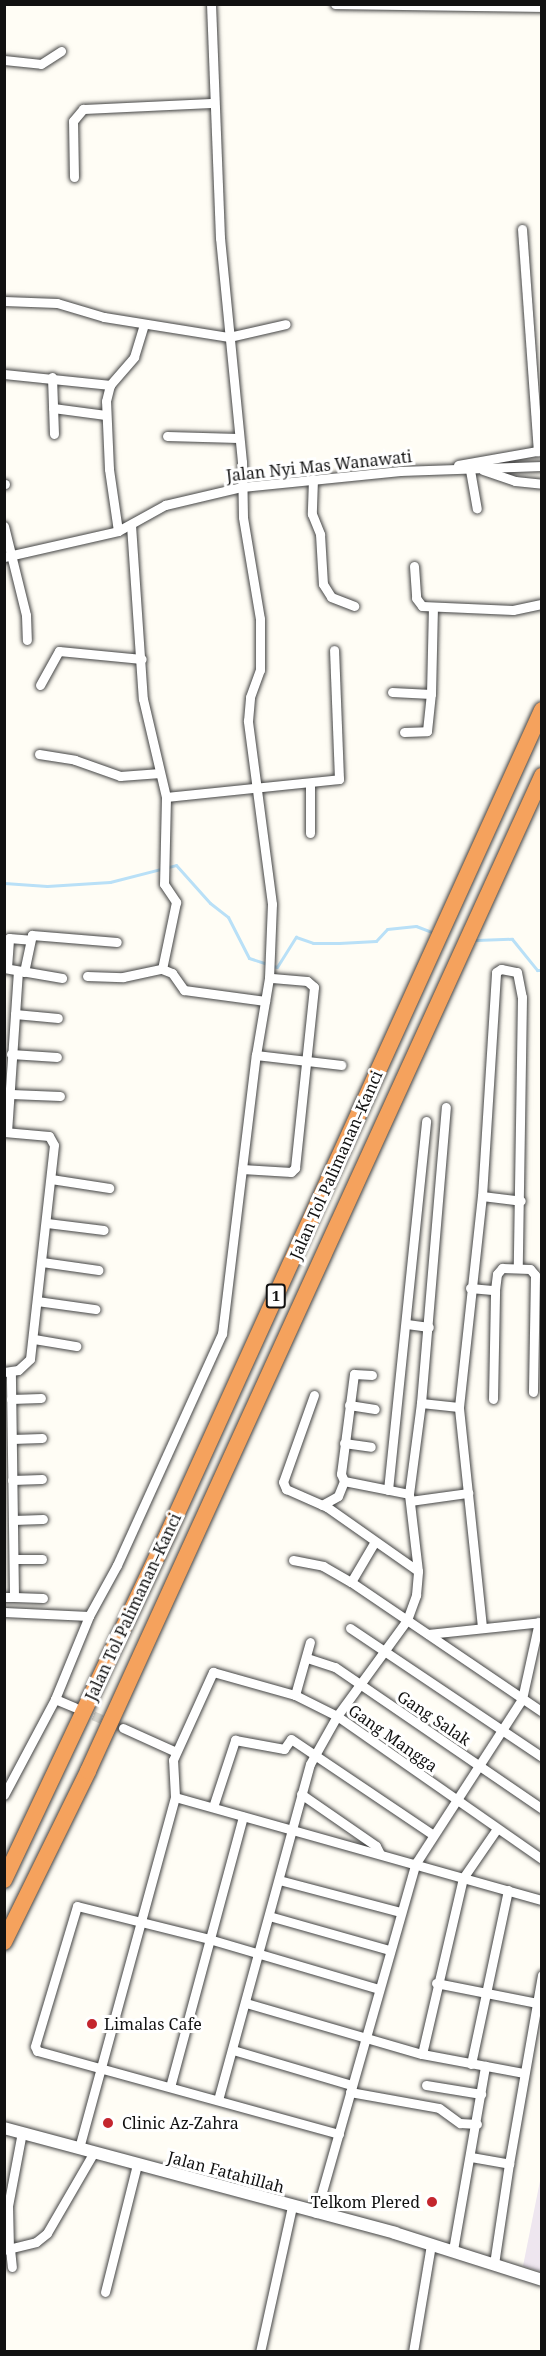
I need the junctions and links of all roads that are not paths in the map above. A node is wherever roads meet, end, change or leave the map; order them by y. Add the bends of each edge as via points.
1 (211, 4) edge
2 (335, 4) edge
3 (367, 5) edge
4 (536, 6) edge
5 (61, 51) dead end
6 (4, 60) edge
7 (212, 103) junction
8 (74, 177) dead end
9 (522, 229) dead end
10 (4, 301) edge
11 (286, 324) dead end
12 (144, 325) junction
13 (229, 337) junction
14 (4, 374) edge
15 (52, 377) junction
16 (110, 385) junction
17 (53, 408) junction
18 (106, 415) junction
19 (54, 435) dead end
20 (167, 436) dead end
21 (238, 438) junction
22 (540, 451) edge
23 (542, 466) edge
24 (442, 469) junction
25 (482, 469) junction
26 (470, 470) junction
27 (313, 478) junction
28 (542, 484) edge
29 (242, 487) junction
30 (477, 508) dead end
31 (4, 525) edge
32 (131, 525) junction
33 (118, 531) junction
34 (8, 557) edge
35 (414, 566) dead end
36 (542, 604) edge
37 (354, 606) dead end
38 (433, 608) junction
39 (27, 640) dead end
40 (334, 650) dead end
41 (142, 659) junction
42 (40, 685) dead end
43 (392, 692) dead end
44 (431, 694) junction
45 (542, 710) edge
46 (404, 732) dead end
47 (39, 754) dead end
48 (160, 773) junction
49 (542, 776) edge
50 (310, 783) junction
51 (254, 787) junction
52 (166, 797) junction
53 (310, 833) dead end
54 (30, 940) junction
55 (117, 942) dead end
56 (6, 968) edge
57 (162, 969) junction
58 (21, 971) junction
59 (270, 975) junction
60 (87, 976) dead end
61 (62, 978) dead end
62 (265, 1001) junction
63 (4, 1007) edge
64 (16, 1011) junction
65 (58, 1018) dead end
66 (9, 1050) edge
67 (256, 1055) junction
68 (57, 1057) dead end
69 (304, 1062) junction
70 (341, 1065) dead end
71 (9, 1089) edge
72 (60, 1096) dead end
73 (446, 1107) dead end
74 (426, 1121) dead end
75 (6, 1132) edge
76 (422, 1161) junction
77 (440, 1162) junction
78 (242, 1169) junction
79 (51, 1179) junction
80 (109, 1188) dead end
81 (482, 1196) junction
82 (521, 1201) junction
83 (47, 1223) junction
84 (104, 1230) dead end
85 (42, 1262) junction
86 (518, 1266) junction
87 (98, 1270) dead end
88 (470, 1288) junction
89 (495, 1290) junction
90 (37, 1301) junction
91 (95, 1309) dead end
92 (407, 1324) junction
93 (429, 1327) junction
94 (34, 1339) junction
95 (75, 1346) dead end
96 (8, 1372) edge
97 (372, 1375) dead end
98 (533, 1392) dead end
99 (314, 1395) dead end
100 (41, 1398) dead end
101 (11, 1399) junction
102 (493, 1399) dead end
103 (421, 1403) junction
104 (349, 1405) junction
105 (459, 1407) junction
106 (375, 1409) dead end
107 (42, 1438) dead end
108 (12, 1439) junction
109 (344, 1443) junction
110 (371, 1447) dead end
111 (42, 1479) dead end
112 (9, 1480) edge
113 (344, 1481) junction
114 (388, 1490) junction
115 (468, 1493) junction
116 (409, 1497) junction
117 (322, 1505) junction
118 (43, 1519) dead end
119 (13, 1520) junction
120 (374, 1543) junction
121 (14, 1559) junction
122 (42, 1559) dead end
123 (293, 1560) dead end
124 (418, 1571) junction
125 (351, 1582) junction
126 (9, 1597) edge
127 (43, 1598) dead end
128 (4, 1612) edge
129 (89, 1616) junction
130 (407, 1620) junction
131 (540, 1622) edge
132 (482, 1627) junction
133 (350, 1628) dead end
134 (428, 1634) junction
135 (310, 1642) dead end
136 (383, 1651) junction
137 (308, 1658) junction
138 (360, 1685) junction
139 (295, 1695) junction
140 (55, 1699) junction
141 (522, 1699) junction
142 (74, 1707) tunnel mouth
143 (542, 1712) edge
144 (337, 1716) junction
145 (123, 1728) tunnel mouth
146 (502, 1730) junction
147 (176, 1752) junction
148 (314, 1754) junction
149 (542, 1757) edge
150 (478, 1766) junction
151 (301, 1794) junction
152 (4, 1795) edge
153 (175, 1797) junction
154 (454, 1800) junction
155 (213, 1807) junction
156 (542, 1809) edge
157 (243, 1817) junction
158 (292, 1830) junction
159 (496, 1830) junction
160 (432, 1834) junction
161 (380, 1854) junction
162 (542, 1859) edge
163 (416, 1863) junction
164 (463, 1878) junction
165 (4, 1880) edge
166 (279, 1880) junction
167 (508, 1890) junction
168 (542, 1900) edge
169 (400, 1912) junction
170 (269, 1916) junction
171 (142, 1923) junction
172 (209, 1939) junction
173 (4, 1942) edge
174 (389, 1950) junction
175 (259, 1954) junction
176 (542, 1975) edge
177 (436, 1983) junction
178 (379, 1989) junction
179 (486, 1994) junction
180 (246, 2003) junction
181 (537, 2003) junction
182 (366, 2038) junction
183 (233, 2050) junction
184 (422, 2054) junction
185 (471, 2064) junction
186 (485, 2066) junction
187 (102, 2069) junction
188 (524, 2073) junction
189 (426, 2085) dead end
190 (170, 2087) junction
191 (351, 2088) junction
192 (481, 2094) junction
193 (218, 2100) junction
194 (477, 2124) junction
195 (4, 2128) edge
196 (22, 2132) junction
197 (339, 2134) junction
198 (79, 2148) junction
199 (94, 2152) junction
200 (471, 2157) junction
201 (509, 2164) junction
202 (137, 2165) junction
203 (292, 2207) junction
204 (316, 2213) junction
205 (431, 2244) junction
206 (8, 2249) edge
207 (453, 2250) junction
208 (494, 2264) junction
209 (12, 2267) dead end
210 (542, 2280) edge
211 (105, 2292) dead end
212 (260, 2352) edge
213 (413, 2352) edge

1 - 7 street
2 - 3 street
3 - 4 street
5 - 6 street via 41,64
7 - 8 street via 83,109 74,121
7 - 13 street
9 - 22 street
10 - 12 street via 57,303
11 - 13 street
12 - 13 street
12 - 16 street via 132,360
13 - 21 street
14 - 15 street
15 - 16 street
15 - 17 street
16 - 18 street
17 - 18 street
17 - 19 street
18 - 33 street
20 - 21 street
21 - 29 street
22 - 24 street
23 - 25 street, Jalan Nyi Mas Wanawati
24 - 26 street, Jalan Nyi Mas Wanawati
24 - 27 street, Jalan Nyi Mas Wanawati
25 - 26 street, Jalan Nyi Mas Wanawati
25 - 28 street via 515,482
26 - 30 street
27 - 29 street, Jalan Nyi Mas Wanawati
27 - 37 street via 312,514 320,534 323,584 331,597
29 - 32 street, Jalan Nyi Mas Wanawati via 165,505
29 - 51 street via 248,558 261,620 260,670 248,721
31 - 34 street
32 - 33 street, Jalan Nyi Mas Wanawati
32 - 41 street via 131,563
33 - 34 street, Jalan Nyi Mas Wanawati
34 - 39 street via 26,615
35 - 38 street via 417,602
36 - 38 street via 513,610
38 - 44 street
40 - 50 street via 339,779
41 - 42 street via 59,651
41 - 48 street via 143,699
43 - 44 street
44 - 46 street via 427,731
45 - 165 highway, Jalan Tol Palimanan–Kanci / 1 via 168,1533
47 - 48 street via 75,760 120,776
48 - 52 street
49 - 173 highway, Jalan Tol Palimanan–Kanci / 1 via 117,1710
50 - 51 street
50 - 53 street
51 - 52 street
51 - 59 street via 269,871
52 - 57 street via 164,884 176,902
54 - 55 street via 35,934
54 - 56 street via 9,938
54 - 58 street
56 - 58 street
57 - 60 street via 123,977
57 - 62 street via 172,973 184,990
58 - 61 street
58 - 64 street
59 - 62 street
59 - 69 street via 307,981 314,987
62 - 67 street
63 - 64 street
64 - 65 street
64 - 66 street
66 - 68 street
66 - 71 street
67 - 69 street
67 - 78 street
69 - 70 street
69 - 78 street via 294,1171
71 - 72 street
71 - 75 street
73 - 77 street
74 - 76 street
75 - 79 street via 52,1138
76 - 77 street
76 - 92 street
77 - 93 street
78 - 129 street via 222,1334
79 - 80 street
79 - 83 street
81 - 82 street
81 - 82 street via 496,972 510,969 521,979 522,997
81 - 88 street
82 - 86 street
83 - 84 street
83 - 85 street
85 - 87 street
85 - 90 street
86 - 89 street via 499,1270
86 - 98 street via 535,1275
88 - 89 street
88 - 105 street
89 - 102 street
90 - 91 street
90 - 94 street
92 - 93 street
92 - 114 street
93 - 103 street
94 - 95 street
94 - 96 street via 28,1363
96 - 101 street
97 - 104 street via 354,1374
99 - 117 street via 283,1482 286,1489
100 - 101 street
101 - 108 street
103 - 105 street
103 - 116 street
104 - 106 street
104 - 109 street
105 - 115 street
107 - 108 street
108 - 112 street
109 - 110 street
109 - 113 street
111 - 112 street
112 - 119 street
113 - 114 street
113 - 117 street via 338,1496
114 - 116 street
115 - 116 street
115 - 132 street
116 - 124 street
117 - 120 street
118 - 119 street
119 - 121 street
120 - 124 street
120 - 125 street
121 - 122 street
121 - 126 street
123 - 125 street via 323,1566
124 - 130 street via 417,1595
125 - 130 street
126 - 127 street
128 - 129 street
129 - 140 street
130 - 134 street
130 - 136 street
131 - 132 street
131 - 141 street
132 - 134 street
133 - 136 street
134 - 141 street
135 - 137 street
136 - 138 street
136 - 146 street
137 - 138 street, Gang Salak via 329,1664
137 - 139 street
138 - 144 street
138 - 150 street, Gang Salak
139 - 144 street, Gang Mangga
139 - 147 street, Gang Mangga via 213,1672
140 - 142 street
140 - 152 street
141 - 143 street
141 - 146 street
144 - 148 street
144 - 154 street, Gang Mangga
145 - 147 street
146 - 149 street
146 - 150 street
147 - 153 street
148 - 151 street
148 - 155 street via 291,1739 284,1749 235,1740
148 - 160 street
150 - 154 street
150 - 156 street, Gang Salak
151 - 158 street
151 - 161 street via 376,1846
153 - 155 street
153 - 171 street
154 - 159 street, Gang Mangga
154 - 160 street
155 - 157 street
157 - 158 street
157 - 172 street
158 - 161 street
158 - 166 street
159 - 162 street, Gang Mangga
159 - 164 street
160 - 163 street
161 - 163 street
163 - 164 street
163 - 169 street
164 - 167 street
164 - 177 street
166 - 169 street
166 - 170 street
167 - 168 street
167 - 179 street
169 - 174 street
170 - 174 street
170 - 175 street
171 - 172 street
171 - 187 street
171 - 187 street via 76,1908 35,2046 37,2051
172 - 175 street
172 - 190 street
174 - 178 street
175 - 178 street
175 - 180 street
176 - 181 street
177 - 179 street
177 - 184 street
178 - 182 street
179 - 181 street
179 - 185 street
180 - 182 street
180 - 183 street
181 - 188 street
182 - 184 street
182 - 191 street
183 - 191 street
183 - 193 street
184 - 185 street
185 - 186 street
186 - 188 street
186 - 192 street
187 - 190 street
187 - 198 street
188 - 201 street
189 - 192 street
190 - 193 street
191 - 194 street via 439,2108 460,2122
191 - 197 street
192 - 194 street
193 - 197 street
194 - 200 street
195 - 196 street, Jalan Fatahillah
196 - 198 street, Jalan Fatahillah
196 - 206 street via 8,2206
197 - 204 street
198 - 199 street, Jalan Fatahillah
199 - 202 street, Jalan Fatahillah
199 - 206 street via 46,2233 36,2242
200 - 201 street
200 - 207 street
201 - 208 street
202 - 203 street, Jalan Fatahillah
202 - 211 street
203 - 204 street, Jalan Fatahillah
203 - 212 street
204 - 205 street, Jalan Fatahillah
205 - 207 street, Jalan Fatahillah
205 - 213 street
206 - 209 street
207 - 208 street, Jalan Fatahillah
208 - 210 street, Jalan Fatahillah

